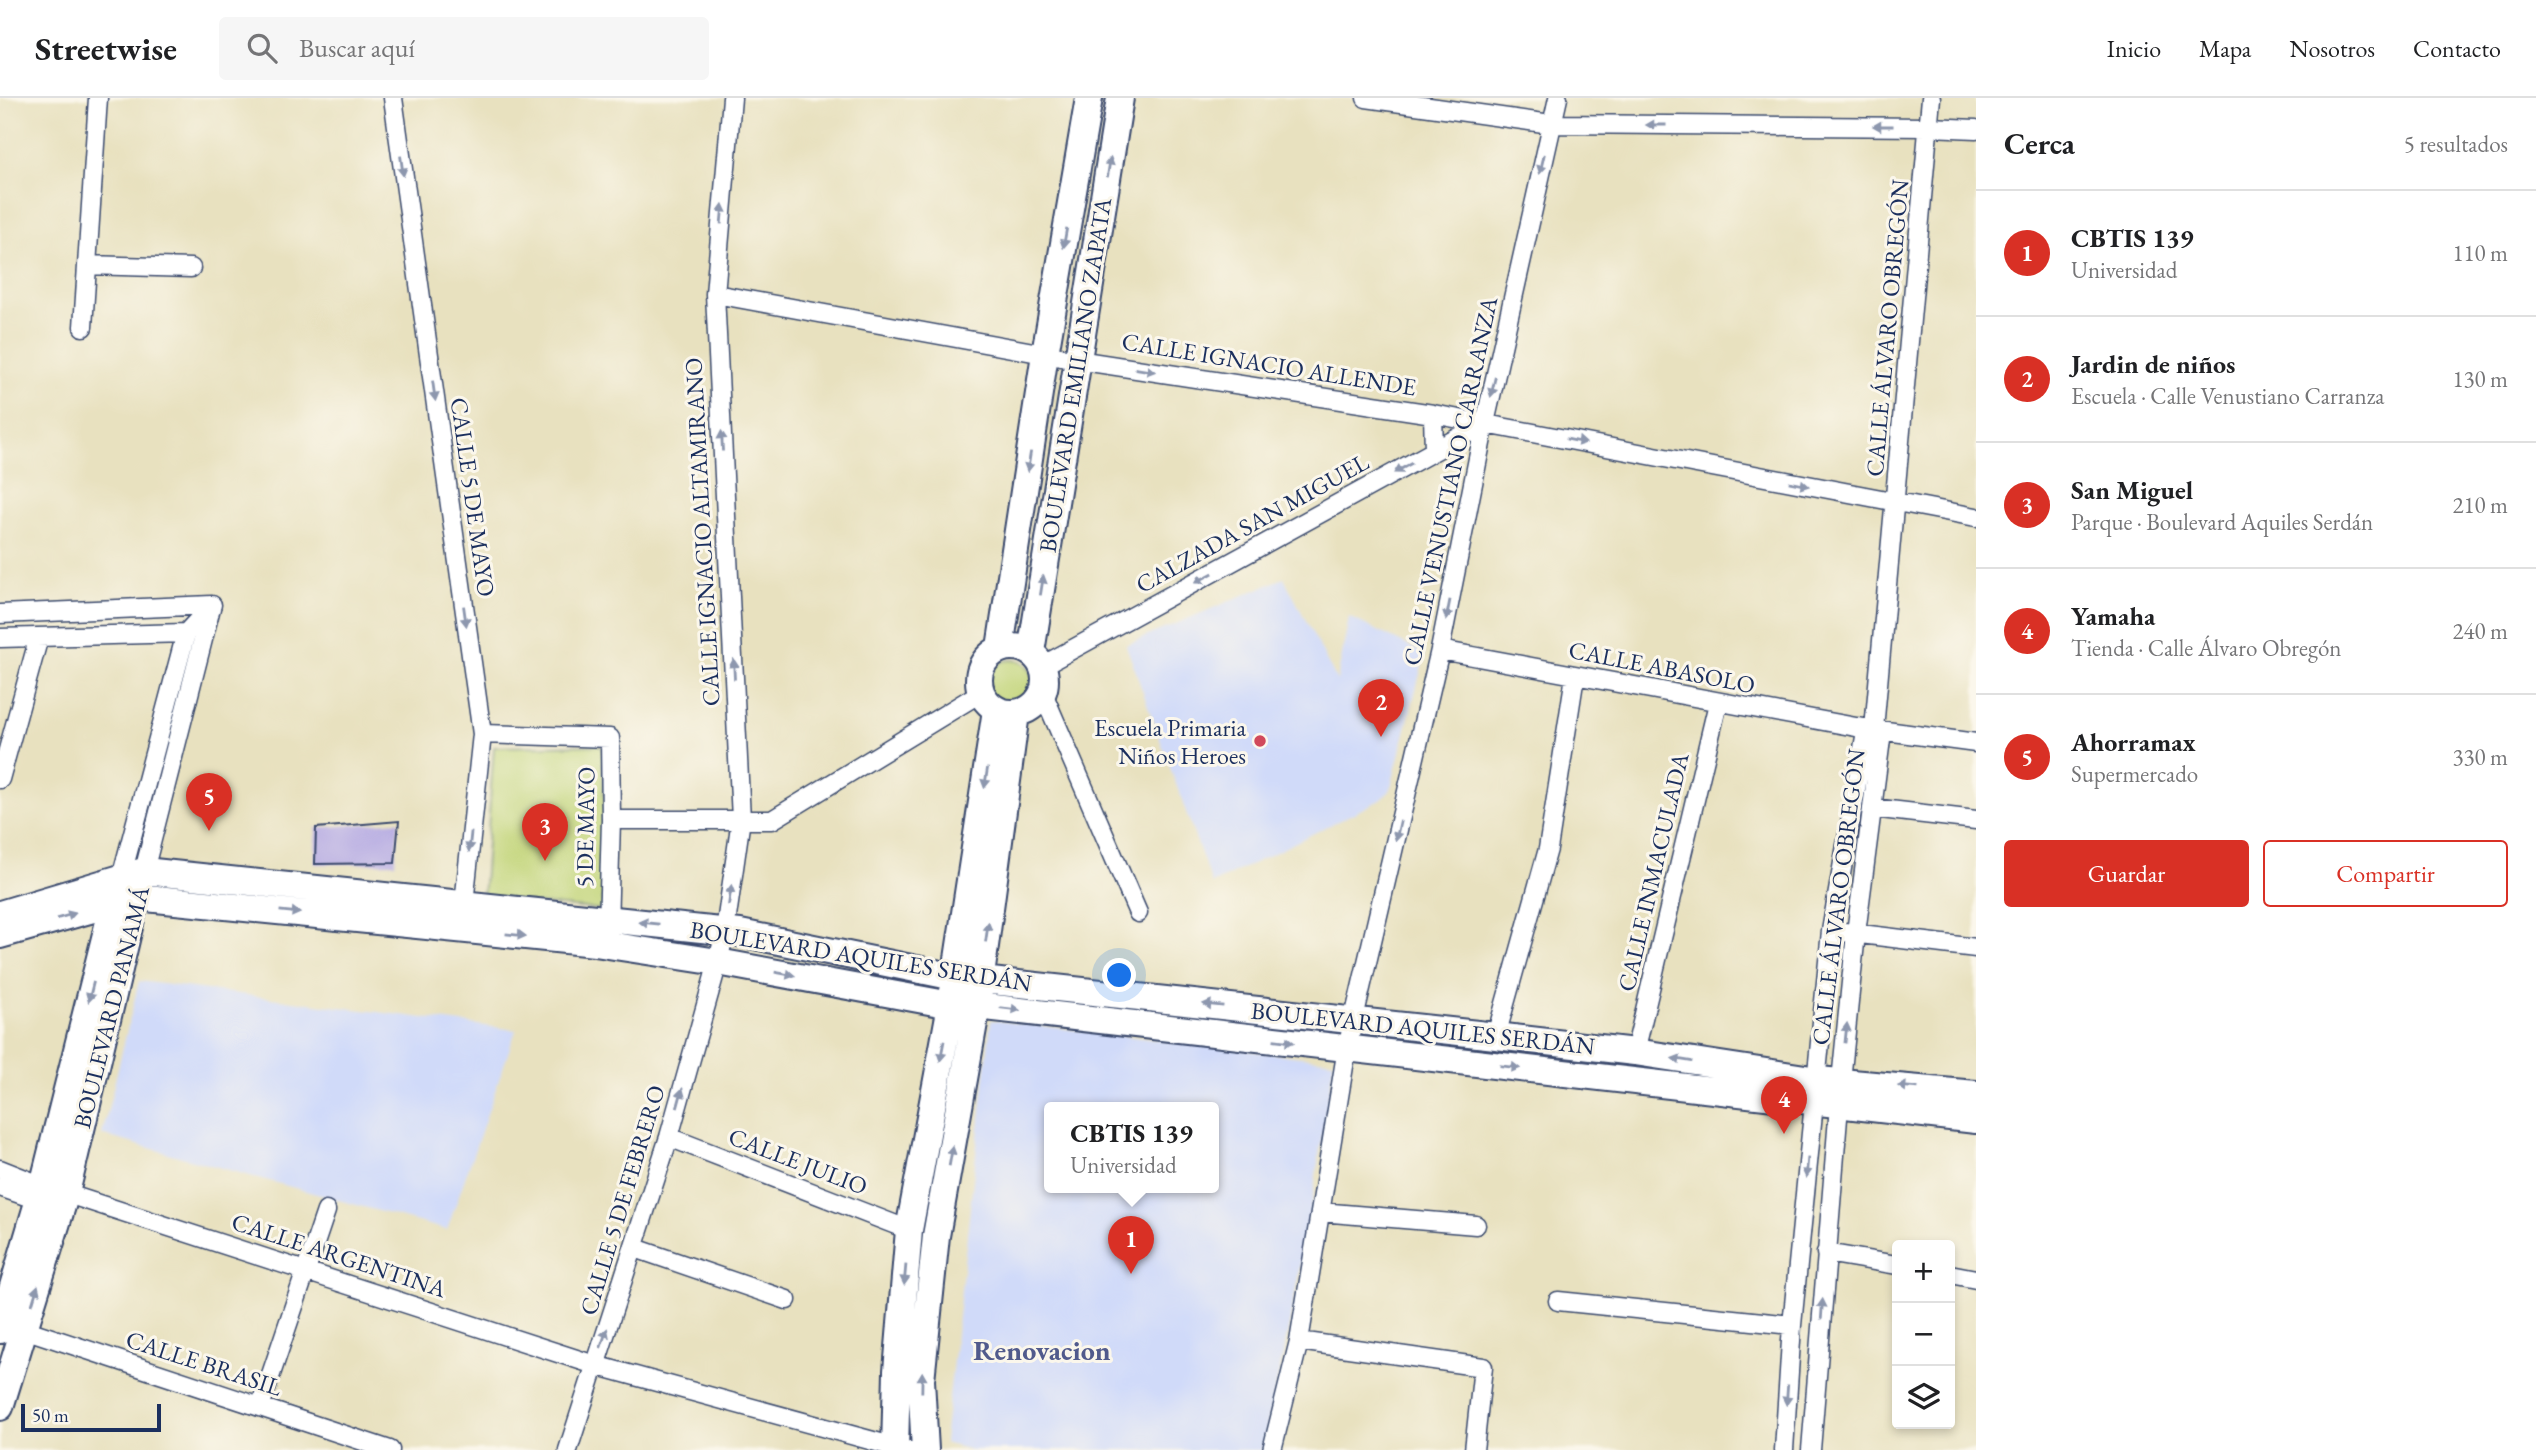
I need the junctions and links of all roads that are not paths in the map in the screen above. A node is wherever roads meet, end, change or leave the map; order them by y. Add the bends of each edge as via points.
1 (98, 98) edge
2 (393, 98) edge
3 (732, 98) edge
4 (1089, 98) edge
5 (1121, 98) edge
6 (1366, 98) edge
7 (1558, 98) edge
8 (1931, 98) edge
9 (1551, 124) junction
10 (1929, 127) junction
11 (1976, 129) edge
12 (88, 265) junction
13 (191, 268) dead end
14 (715, 294) junction
15 (83, 327) dead end
16 (1045, 354) junction
17 (1077, 360) junction
18 (1433, 414) junction
19 (1485, 424) junction
20 (1434, 451) junction
21 (1896, 503) junction
22 (1976, 517) edge
23 (212, 605) junction
24 (0, 614) edge
25 (186, 633) junction
26 (38, 637) junction
27 (0, 638) edge
28 (1000, 648) junction
29 (1440, 650) junction
30 (1037, 659) junction
31 (1575, 676) junction
32 (1043, 693) junction
33 (1718, 703) junction
34 (998, 705) junction
35 (1874, 729) junction
36 (482, 734) junction
37 (1976, 743) edge
38 (0, 779) edge
39 (1872, 808) junction
40 (741, 819) junction
41 (611, 820) junction
42 (1976, 820) edge
43 (128, 887) junction
44 (1138, 913) dead end
45 (0, 914) edge
46 (463, 917) junction
47 (1831, 931) junction
48 (607, 932) junction
49 (725, 932) junction
50 (1856, 933) junction
51 (0, 935) edge
52 (1976, 947) edge
53 (718, 962) junction
54 (971, 987) junction
55 (951, 1005) junction
56 (1353, 1020) junction
57 (1496, 1035) junction
58 (1347, 1048) junction
59 (1635, 1052) junction
60 (1828, 1092) junction
61 (1976, 1094) edge
62 (1976, 1120) edge
63 (670, 1138) junction
64 (0, 1168) edge
65 (0, 1187) edge
66 (52, 1196) junction
67 (327, 1211) dead end
68 (1320, 1212) junction
69 (1476, 1225) dead end
70 (909, 1230) junction
71 (635, 1248) junction
72 (1826, 1253) junction
73 (1892, 1264) edge
74 (308, 1270) junction
75 (1955, 1275) edge
76 (1976, 1279) edge
77 (787, 1300) dead end
78 (1558, 1301) dead end
79 (1792, 1325) junction
80 (9, 1327) edge
81 (1299, 1340) junction
82 (595, 1364) junction
83 (0, 1407) edge
84 (260, 1407) junction
85 (899, 1449) edge
86 (390, 1450) edge
87 (568, 1450) edge
88 (925, 1450) edge
89 (1272, 1450) edge
90 (1474, 1450) edge
91 (1784, 1450) edge
92 (1811, 1450) edge

1 - 12 street
2 -> 36 street, CALLE 5 DE MAYO
14 -> 3 street, CALLE IGNACIO ALTAMIRANO
4 -> 16 street, BOULEVARD EMILIANO ZAPATA
17 -> 5 street, BOULEVARD EMILIANO ZAPATA
6 - 9 street
7 - 9 street, CALLE VENUSTIANO CARRANZA
8 - 10 street, CALLE ÁLVARO OBREGÓN
10 -> 9 street
9 -> 19 street, CALLE VENUSTIANO CARRANZA
10 - 11 street
10 - 21 street, CALLE ÁLVARO OBREGÓN
12 - 13 street
12 - 15 street
14 - 16 street, CALLE IGNACIO ALLENDE
40 -> 14 street, CALLE IGNACIO ALTAMIRANO
16 - 17 street, CALLE IGNACIO ALLENDE
16 -> 28 street, BOULEVARD EMILIANO ZAPATA
17 -> 18 street, CALLE IGNACIO ALLENDE
30 -> 17 street, BOULEVARD EMILIANO ZAPATA
18 - 19 street, CALLE IGNACIO ALLENDE
18 - 20 street
19 - 20 street, CALZADA SAN MIGUEL
19 -> 21 street, CALLE IGNACIO ALLENDE
19 -> 29 street, CALLE VENUSTIANO CARRANZA
20 -> 30 street, CALZADA SAN MIGUEL
21 - 22 street, CALLE IGNACIO ALLENDE
21 - 35 street, CALLE ÁLVARO OBREGÓN
23 - 24 street
23 - 25 street
23 - 43 street, BOULEVARD PANAMÁ
25 - 26 street
25 - 43 street, BOULEVARD PANAMÁ
26 - 27 street
26 - 38 street
28 - 30 street via 1021,648
28 - 34 street via 981,666 978,680
29 - 31 street, CALLE ABASOLO
29 -> 56 street, CALLE VENUSTIANO CARRANZA
30 - 32 street via 1045,679
31 - 33 street, CALLE ABASOLO
31 - 57 street via 1548,849
32 - 34 street via 1028,710
32 - 44 street
33 - 35 street, CALLE ABASOLO
33 - 59 street, CALLE INMACULADA
34 - 40 street via 772,821
34 - 54 street
35 - 37 street, CALLE ABASOLO
35 - 39 street, CALLE ÁLVARO OBREGÓN via 1881,739
35 - 47 street, CALLE ÁLVARO OBREGÓN via 1866,737
36 - 41 street, 5 DE MAYO via 610,738
36 -> 46 street, CALLE 5 DE MAYO
39 - 42 street
39 - 50 street, CALLE ÁLVARO OBREGÓN
40 - 41 street
49 -> 40 street, CALLE IGNACIO ALTAMIRANO
41 - 48 street, 5 DE MAYO
43 - 45 street, BOULEVARD AQUILES SERDÁN
43 - 46 street, BOULEVARD AQUILES SERDÁN
51 -> 43 street, BOULEVARD AQUILES SERDÁN
43 - 66 street, BOULEVARD PANAMÁ
46 - 48 street, BOULEVARD AQUILES SERDÁN
47 - 50 street
47 - 60 street, CALLE ÁLVARO OBREGÓN
49 -> 48 street, BOULEVARD AQUILES SERDÁN
48 - 53 street, BOULEVARD AQUILES SERDÁN
49 - 53 street, CALLE IGNACIO ALTAMIRANO
49 - 54 street, BOULEVARD AQUILES SERDÁN
50 - 52 street
60 -> 50 street, CALLE ÁLVARO OBREGÓN
53 -> 55 street, BOULEVARD AQUILES SERDÁN
63 -> 53 street, CALLE 5 DE FEBRERO
54 - 55 street
56 -> 54 street, BOULEVARD AQUILES SERDÁN
54 -> 58 street, BOULEVARD AQUILES SERDÁN
88 -> 54 street via 921,1380
55 -> 70 street
56 - 57 street, BOULEVARD AQUILES SERDÁN
56 - 58 street, CALLE VENUSTIANO CARRANZA
57 - 59 street, BOULEVARD AQUILES SERDÁN
58 -> 60 street, BOULEVARD AQUILES SERDÁN
58 - 68 street, CALLE VENUSTIANO CARRANZA
60 -> 59 street, BOULEVARD AQUILES SERDÁN
61 -> 60 street, BOULEVARD AQUILES SERDÁN
60 - 62 street, BOULEVARD AQUILES SERDÁN
60 - 72 street, CALLE ÁLVARO OBREGÓN
60 -> 79 street, CALLE ÁLVARO OBREGÓN
63 - 70 street, CALLE JULIO
63 - 71 street, CALLE 5 DE FEBRERO
64 - 66 street
65 - 66 street
66 - 74 street, CALLE ARGENTINA
66 - 80 street, BOULEVARD PANAMÁ
67 - 74 street
68 - 69 street
68 - 81 street, CALLE VENUSTIANO CARRANZA
70 -> 85 street via 897,1371
71 - 77 street
82 -> 71 street, CALLE 5 DE FEBRERO
72 - 73 street
92 -> 72 street, CALLE ÁLVARO OBREGÓN
74 - 82 street, CALLE ARGENTINA
74 - 84 street
75 - 76 street
78 - 79 street
79 -> 91 street, CALLE ÁLVARO OBREGÓN
80 - 83 street, BOULEVARD PANAMÁ
80 - 84 street, CALLE BRASIL
81 - 89 street, CALLE VENUSTIANO CARRANZA
81 - 90 street via 1483,1367
82 - 85 street, CALLE ARGENTINA
82 - 87 street, CALLE 5 DE FEBRERO
84 - 86 street, CALLE BRASIL

